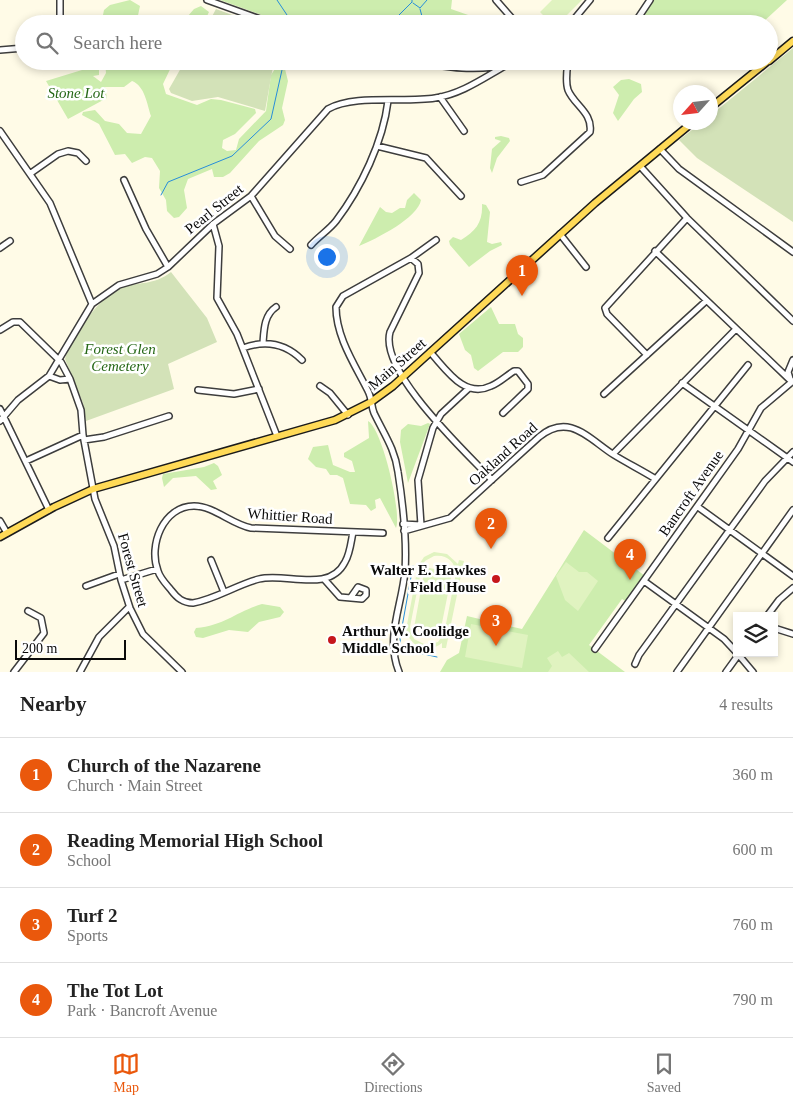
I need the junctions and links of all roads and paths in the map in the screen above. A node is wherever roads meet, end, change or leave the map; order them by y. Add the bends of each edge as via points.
1 (60, 0) edge
2 (207, 0) edge
3 (496, 0) edge
4 (590, 0) edge
5 (650, 0) edge
6 (60, 15) edge
7 (249, 15) edge
8 (509, 15) edge
9 (578, 15) edge
10 (640, 15) edge
11 (793, 41) edge
12 (15, 49) edge
13 (0, 50) edge
14 (778, 53) edge
15 (498, 70) edge
16 (568, 70) edge
17 (753, 70) edge
18 (440, 97) junction
19 (718, 101) edge
20 (388, 102) junction
21 (683, 130) edge
22 (0, 131) edge
23 (464, 131) dead end
24 (378, 146) junction
25 (660, 149) junction
26 (86, 161) dead end
27 (640, 166) junction
28 (31, 173) junction
29 (124, 180) dead end
30 (521, 182) dead end
31 (251, 196) junction
32 (461, 196) dead end
33 (687, 218) junction
34 (213, 224) junction
35 (560, 234) junction
36 (436, 240) dead end
37 (10, 242) dead end
38 (311, 245) dead end
39 (0, 248) edge
40 (290, 250) dead end
41 (655, 251) junction
42 (793, 252) edge
43 (411, 258) junction
44 (168, 267) junction
45 (586, 267) dead end
46 (706, 301) junction
47 (92, 304) junction
48 (276, 307) dead end
49 (793, 321) edge
50 (0, 330) edge
51 (735, 330) junction
52 (263, 343) junction
53 (243, 348) junction
54 (430, 352) junction
55 (647, 355) junction
56 (59, 360) junction
57 (302, 360) dead end
58 (793, 360) edge
59 (748, 366) dead end
60 (49, 376) junction
61 (402, 378) junction
62 (70, 380) junction
63 (792, 382) edge
64 (682, 383) junction
65 (320, 386) dead end
66 (259, 388) junction
67 (468, 389) junction
68 (198, 390) dead end
69 (604, 394) dead end
70 (372, 402) junction
71 (714, 406) junction
72 (0, 409) edge
73 (503, 413) dead end
74 (348, 415) junction
75 (4, 416) junction
76 (169, 416) dead end
77 (437, 420) junction
78 (0, 421) edge
79 (747, 430) junction
80 (277, 436) junction
81 (83, 438) junction
82 (793, 452) edge
83 (613, 454) junction
84 (787, 458) junction
85 (26, 461) junction
86 (793, 462) edge
87 (654, 478) junction
88 (492, 480) junction
89 (93, 489) junction
90 (698, 507) junction
91 (49, 510) junction
92 (793, 510) edge
93 (402, 511) junction
94 (0, 521) edge
95 (414, 523) junction
96 (403, 524) junction
97 (421, 525) junction
98 (729, 530) junction
99 (404, 531) junction
100 (353, 532) junction
101 (7, 533) junction
102 (383, 533) dead end
103 (0, 537) edge
104 (608, 538) dead end
105 (762, 554) junction
106 (211, 560) dead end
107 (157, 570) junction
108 (793, 576) edge
109 (120, 577) junction
110 (324, 579) junction
111 (644, 581) junction
112 (86, 586) dead end
113 (793, 588) edge
114 (224, 592) junction
115 (351, 597) dead end
116 (676, 605) junction
117 (129, 607) junction
118 (28, 611) dead end
119 (770, 612) edge
120 (709, 628) junction
121 (778, 629) edge
122 (793, 634) edge
123 (733, 648) edge
124 (595, 649) dead end
125 (735, 657) edge
126 (741, 657) edge
127 (635, 664) dead end
128 (14, 672) edge
129 (80, 672) edge
130 (182, 672) edge
131 (399, 672) edge
132 (677, 672) edge
133 (726, 672) edge
134 (753, 672) edge

1 - 6 street
2 - 7 street
3 - 8 street
4 - 9 street
5 - 10 street
11 - 14 main road
12 - 13 street
15 - 18 street, Pearl Street via 466,88
16 - 30 street via 569,91 588,117 590,132 543,175
17 - 19 main road
18 - 20 street, Pearl Street
18 - 23 street
20 - 24 street
20 - 31 street, Pearl Street via 352,102 329,108
21 - 25 main road, Main Street
22 - 28 street
24 - 32 street via 426,158
24 - 38 street via 338,218
25 - 27 main road, Main Street
25 - 42 street via 679,169
26 - 28 street via 77,152 63,152
27 - 33 street
27 - 35 main road, Main Street
28 - 47 street via 59,220
29 - 44 street
31 - 34 street, Pearl Street
31 - 40 street via 274,236
33 - 41 street
33 - 49 street
34 - 44 street, Pearl Street
34 - 53 street via 219,246 216,296
35 - 45 street
35 - 54 main road, Main Street
36 - 43 street
37 - 39 street
41 - 46 street
41 - 55 street via 605,309
43 - 61 street via 418,266 418,278 389,338
43 - 70 street via 352,290 337,303 336,314 348,352
44 - 47 street, Pearl Street via 151,276 120,284
46 - 51 street
46 - 55 street
47 - 56 street, Pearl Street
48 - 52 street via 266,321
50 - 56 street, Forest Street via 13,322 20,322
51 - 63 street
51 - 64 street
52 - 53 street
52 - 57 street via 285,348
53 - 66 street
54 - 61 main road, Main Street
54 - 67 street
55 - 69 street
56 - 60 street, Pearl Street
56 - 62 street, Forest Street
58 - 63 street via 788,373
59 - 71 street
60 - 62 street
60 - 75 street, Pearl Street via 18,400
61 - 70 main road, Main Street
61 - 77 street
62 - 81 street, Forest Street via 81,407
63 - 79 street, Bancroft Avenue via 763,405
64 - 71 street
64 - 83 street
65 - 74 street
66 - 68 street via 228,395
66 - 80 street
67 - 73 street via 489,387 514,370 518,371 528,387
67 - 77 street
70 - 74 main road, Main Street
70 - 93 street via 394,453
71 - 79 street
71 - 87 street
72 - 75 street
74 - 80 main road, Main Street
75 - 78 street, Pearl Street
75 - 85 street
76 - 81 street via 104,437
77 - 88 street
77 - 97 street via 418,476
79 - 84 street
79 - 90 street, Bancroft Avenue via 738,449
80 - 89 main road, Main Street
81 - 85 street
81 - 89 street, Forest Street
82 - 84 street
83 - 87 street, Oakland Road
83 - 88 street, Oakland Road via 578,430 556,427 543,434
84 - 86 street
84 - 98 street via 765,480
85 - 91 street
87 - 104 street
88 - 97 street, Oakland Road via 448,519
89 - 91 main road, Main Street
89 - 109 street, Forest Street via 114,546
90 - 98 street
90 - 111 street, Bancroft Avenue
91 - 101 main road, Main Street
92 - 105 street
93 - 95 street, Oakland Road
93 - 96 street
94 - 101 street
95 - 96 street, Oakland Road
95 - 97 street, Oakland Road
96 - 99 street
97 - 99 street, Oakland Road
98 - 105 street
98 - 116 street
99 - 131 street via 405,574 393,636
100 - 102 street, Whittier Road
100 - 107 street, Whittier Road via 251,528 203,508 187,507 172,514 161,526 157,541
100 - 110 street via 344,564
101 - 103 main road, Main Street
105 - 108 street
105 - 120 street
106 - 114 street
107 - 109 street
107 - 114 street via 176,596 186,603 199,602
109 - 112 street
109 - 117 street, Forest Street
110 - 114 street via 263,578
110 - 115 street via 336,594
111 - 116 street
111 - 124 street, Bancroft Avenue
113 - 119 street
116 - 120 street
116 - 127 street
117 - 129 street via 96,642
117 - 130 street, Forest Street via 142,634
118 - 128 street via 41,618 44,633
120 - 123 street
120 - 132 street
121 - 122 street
125 - 133 street
126 - 134 street

